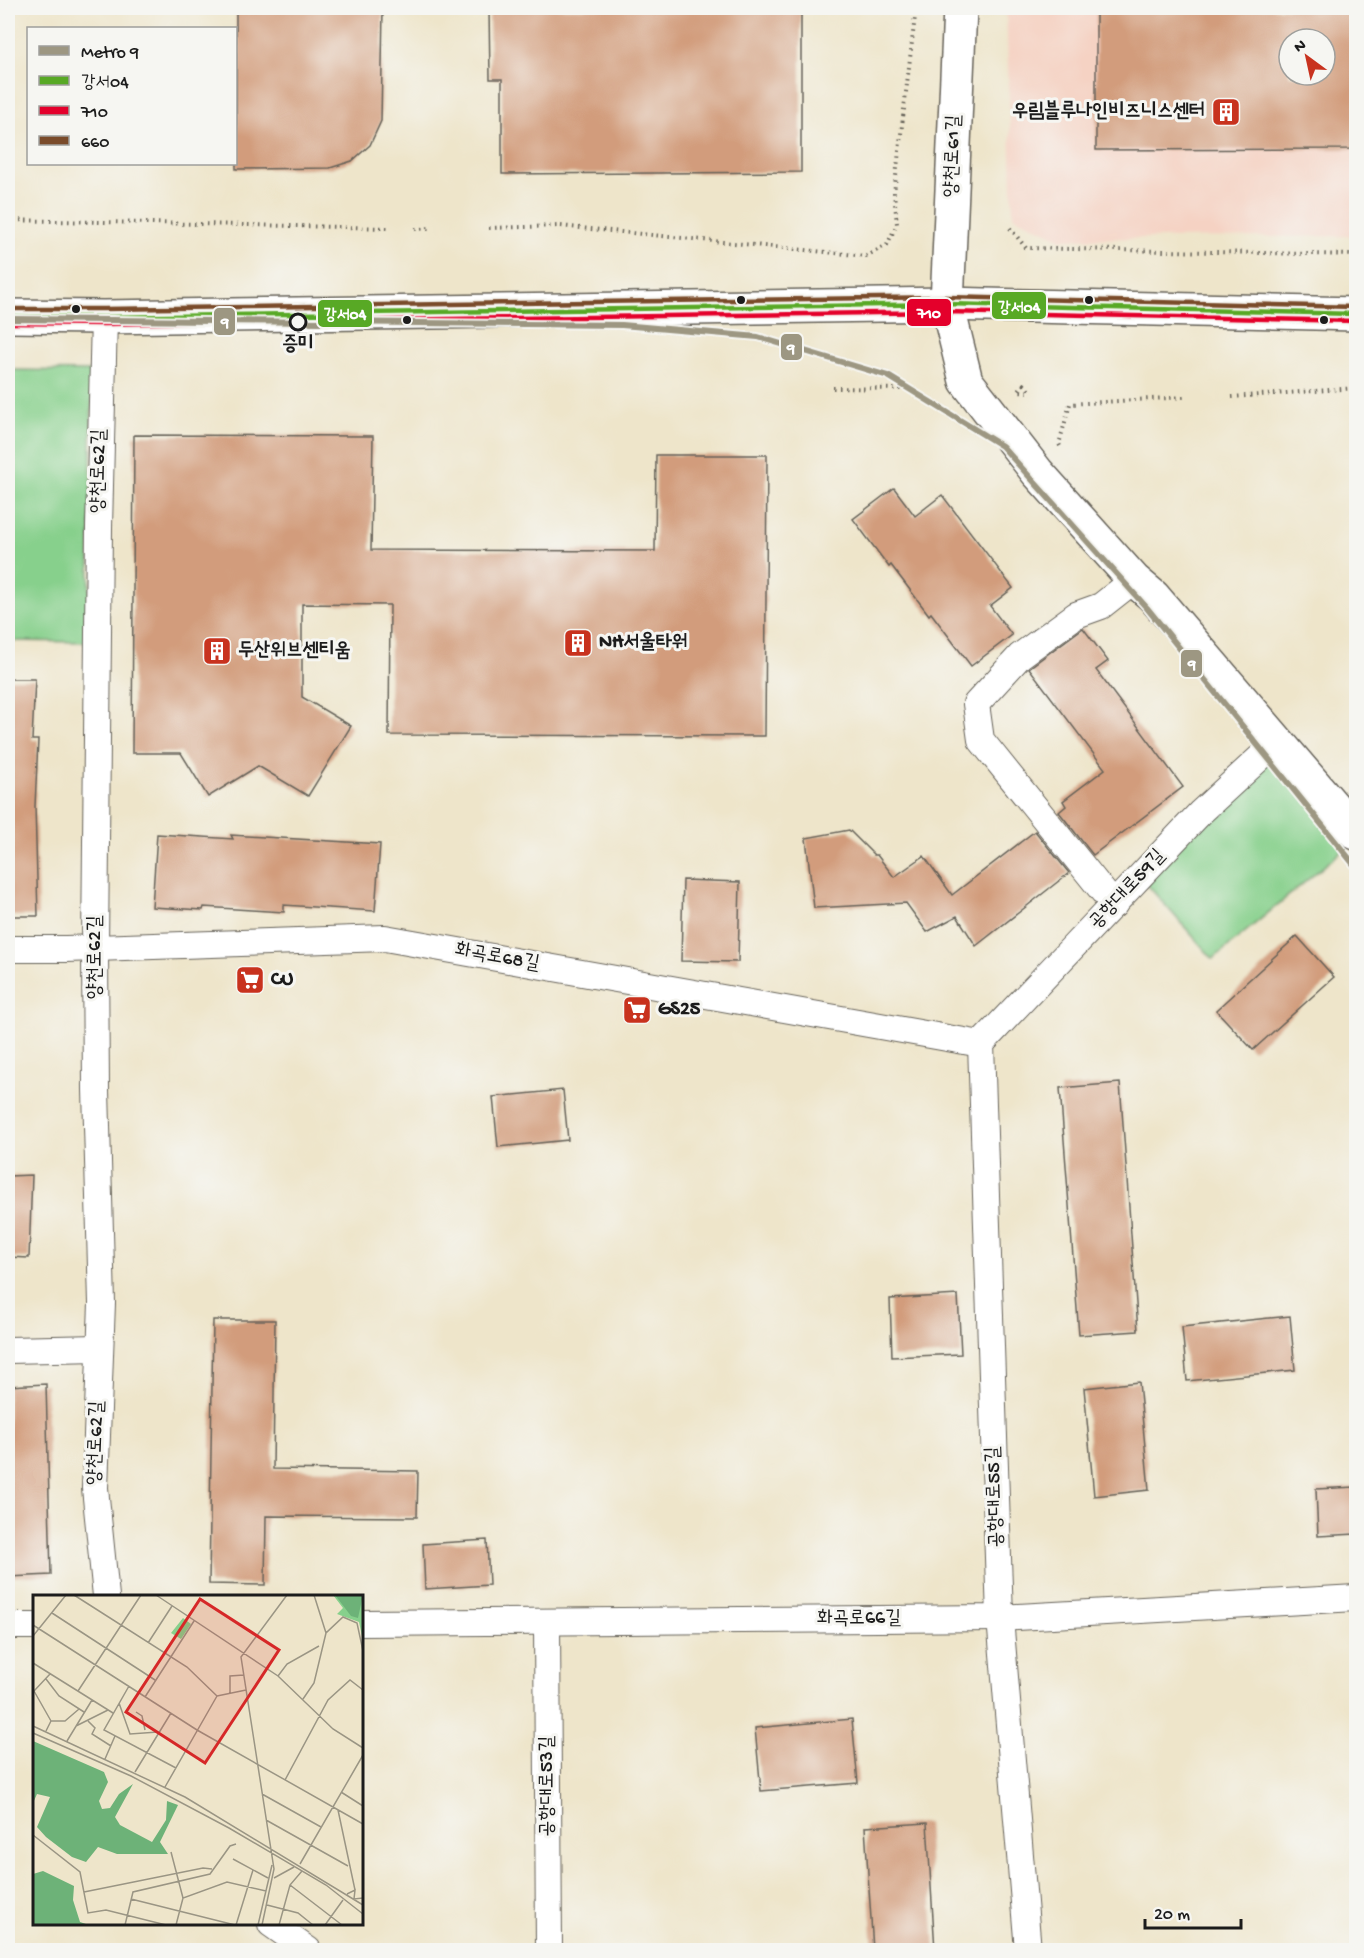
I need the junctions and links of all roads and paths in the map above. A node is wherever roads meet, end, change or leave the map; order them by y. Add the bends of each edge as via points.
1 (916, 8) edge
2 (960, 8) edge
3 (8, 220) edge
4 (390, 228) dead end
5 (432, 228) dead end
6 (489, 228) dead end
7 (1010, 228) dead end
8 (416, 229) dead end
9 (1356, 255) edge
10 (947, 304) junction
11 (1356, 314) edge
12 (8, 316) edge
13 (104, 316) junction
14 (833, 388) dead end
15 (1356, 388) edge
16 (901, 389) dead end
17 (1184, 397) dead end
18 (1232, 397) dead end
19 (1066, 453) dead end
20 (1134, 580) junction
21 (1278, 741) junction
22 (1356, 833) edge
23 (1114, 905) junction
24 (95, 948) junction
25 (8, 950) edge
26 (981, 1044) junction
27 (100, 1348) junction
28 (8, 1350) edge
29 (106, 1595) edge
30 (1356, 1598) edge
31 (1000, 1618) junction
32 (547, 1622) junction
33 (363, 1623) edge
34 (8, 1626) edge
35 (33, 1626) edge
36 (274, 1925) edge
37 (308, 1950) edge
38 (548, 1950) edge
39 (1028, 1950) edge

1 - 6 path via 894,193 897,224 887,245 866,256 560,225
2 - 10 main road, 양천로61길
3 - 4 path
5 - 8 path
7 - 9 path via 1026,248
10 - 11 main road
10 - 13 main road
10 - 20 main road via 966,381 1037,472
12 - 13 main road
13 - 24 street, 양천로62길
14 - 16 path
15 - 18 path
17 - 19 path via 1070,404 1059,444
20 - 21 main road via 1153,596
20 - 23 street via 1101,606 1076,615 1020,656 976,704 981,740
21 - 22 main road
21 - 23 street, 공항대로59길 via 1201,812
23 - 26 street, 공항대로59길
24 - 25 street, 화곡로68길
24 - 26 street, 화곡로68길 via 385,938
24 - 27 street, 양천로62길
26 - 31 street, 공항대로55길
27 - 28 street
27 - 29 street, 양천로62길 via 95,1488
30 - 31 street, 화곡로66길
31 - 32 street, 화곡로66길
31 - 39 street, 공항대로55길
32 - 33 street, 화곡로66길
32 - 38 street, 공항대로53길
34 - 35 street
36 - 37 street

